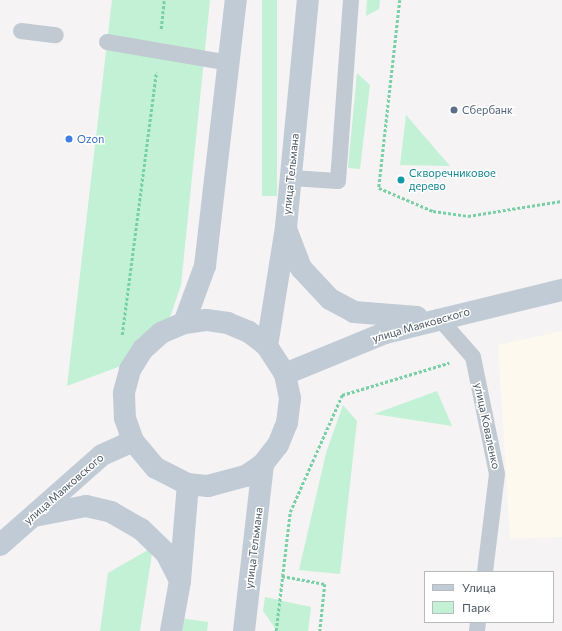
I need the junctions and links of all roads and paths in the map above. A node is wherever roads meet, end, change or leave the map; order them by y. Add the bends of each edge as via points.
1 (164, 0) edge
2 (236, 0) edge
3 (308, 0) edge
4 (351, 0) edge
5 (400, 0) edge
6 (21, 31) dead end
7 (56, 35) dead end
8 (107, 42) dead end
9 (159, 48) junction
10 (230, 63) junction
11 (291, 178) junction
12 (562, 201) edge
13 (286, 228) junction
14 (562, 290) edge
15 (438, 317) junction
16 (184, 323) junction
17 (122, 339) dead end
18 (267, 346) junction
19 (472, 356) junction
20 (285, 374) junction
21 (133, 441) junction
22 (263, 464) junction
23 (188, 484) junction
24 (34, 516) junction
25 (0, 545) edge
26 (485, 571) edge
27 (282, 576) junction
28 (180, 581) junction
29 (171, 631) edge
30 (244, 631) edge
31 (276, 631) edge
32 (320, 631) edge

1 - 9 path
2 - 10 main road
3 - 11 main road, улица Тельмана
4 - 11 lane via 338,181
5 - 12 path via 379,188 433,211 468,216
6 - 7 lane
8 - 9 lane
9 - 10 lane
9 - 17 path
10 - 16 main road via 205,266
11 - 13 main road, улица Тельмана
13 - 15 main road via 301,268 330,299 354,312
13 - 18 main road, улица Тельмана
14 - 15 main road, улица Маяковского
15 - 19 lane, улица Коваленко
15 - 20 main road, улица Маяковского via 385,333
16 - 18 main road via 206,320 228,323 249,332
16 - 21 main road via 157,337 143,349 130,370 124,393 125,418
18 - 20 main road
19 - 26 lane, улица Коваленко via 497,474
19 - 27 path via 342,395 290,512
20 - 22 main road via 290,398 288,423 278,445
21 - 23 main road via 156,468
21 - 24 main road, улица Маяковского via 102,455
22 - 23 main road via 228,483
22 - 30 main road, улица Тельмана
23 - 28 main road
24 - 25 main road, улица Маяковского
24 - 28 main road via 86,506 111,512 141,529 166,553
27 - 31 path
27 - 32 path via 325,584
28 - 29 main road

